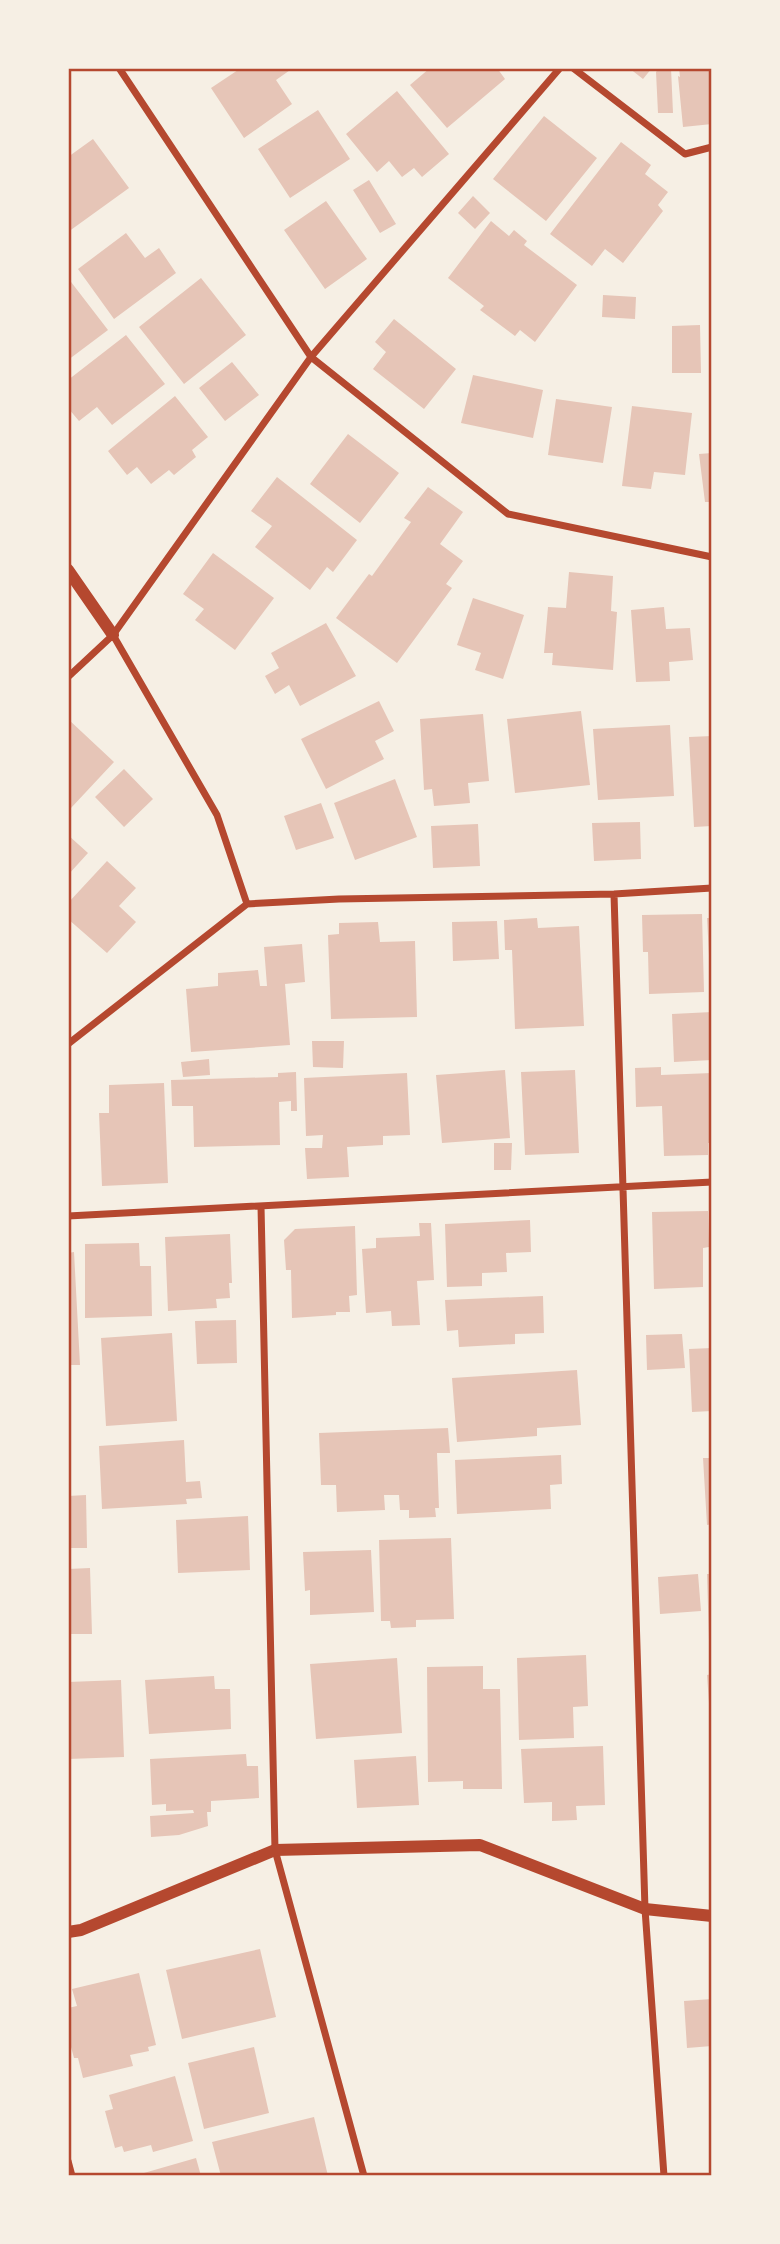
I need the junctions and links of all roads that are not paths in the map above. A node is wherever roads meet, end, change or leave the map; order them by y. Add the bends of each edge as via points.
1 (120, 68) edge
2 (560, 68) edge
3 (573, 68) edge
4 (712, 147) edge
5 (312, 357) junction
6 (712, 556) edge
7 (68, 570) edge
8 (113, 635) junction
9 (68, 677) edge
10 (712, 888) edge
11 (614, 894) junction
12 (247, 904) junction
13 (68, 1044) edge
14 (712, 1182) edge
15 (623, 1186) junction
16 (261, 1206) junction
17 (68, 1216) edge
18 (275, 1850) junction
19 (645, 1909) junction
20 (712, 1916) edge
21 (68, 1932) edge
22 (68, 2161) edge
23 (72, 2176) edge
24 (364, 2176) edge
25 (664, 2176) edge

1 - 5 street
2 - 5 street
3 - 4 street via 685,154
5 - 6 street via 508,514
5 - 8 street
7 - 8 street
8 - 9 street
8 - 12 street via 217,815
10 - 11 street
11 - 12 street
11 - 15 street
12 - 13 street
14 - 15 street
15 - 16 street
15 - 19 street
16 - 17 street
16 - 18 street
18 - 19 street via 480,1845
18 - 21 street
18 - 24 street
19 - 20 street
19 - 25 street
22 - 23 street

